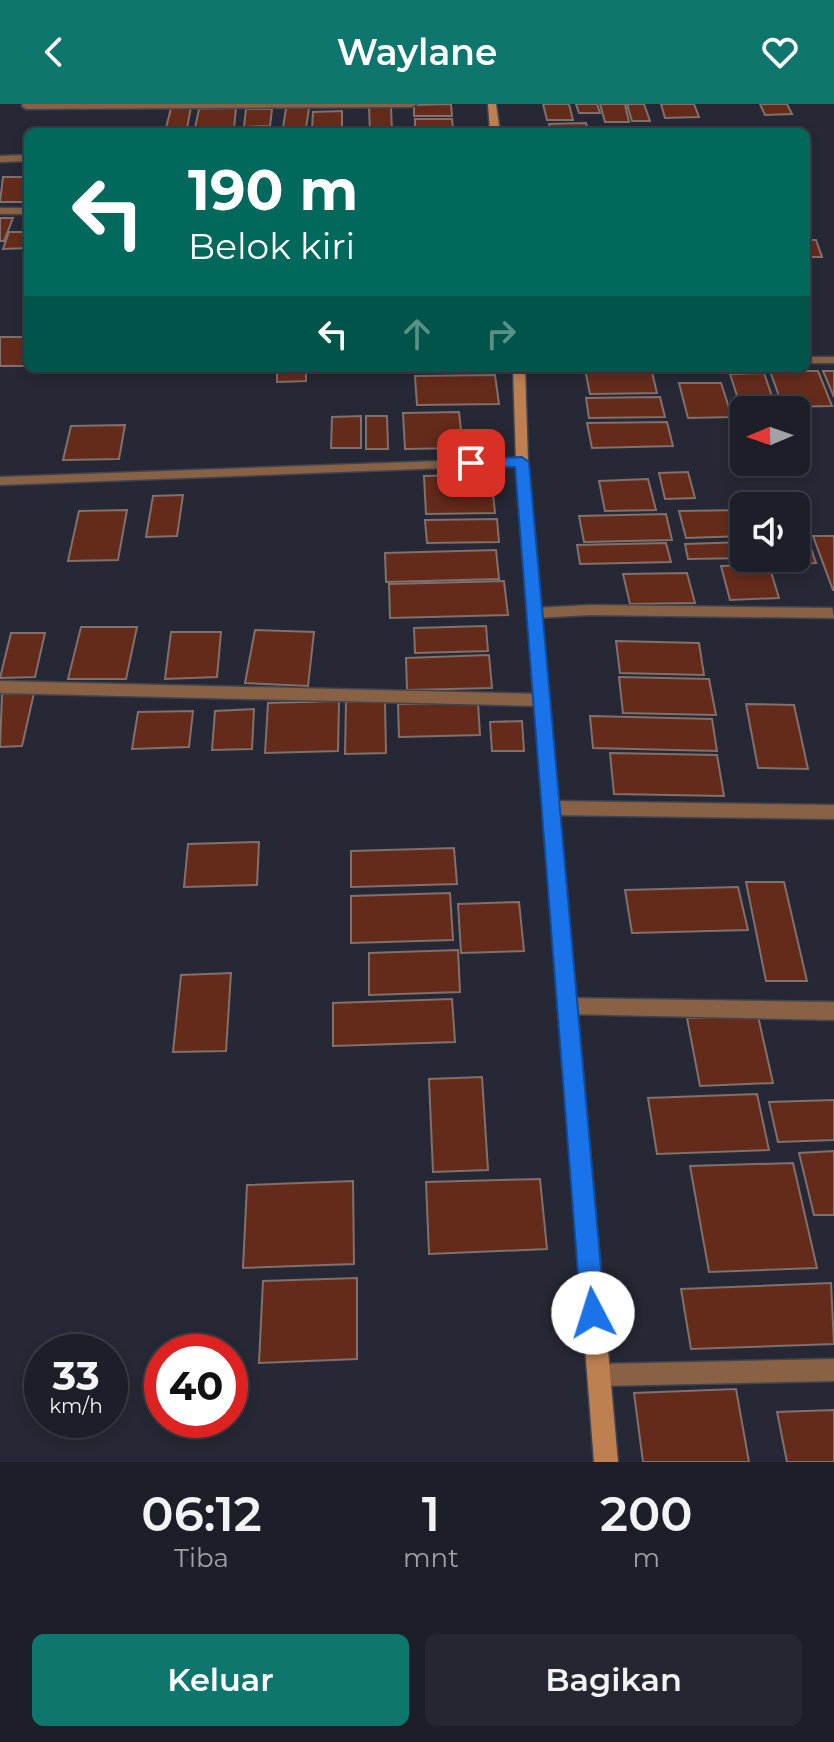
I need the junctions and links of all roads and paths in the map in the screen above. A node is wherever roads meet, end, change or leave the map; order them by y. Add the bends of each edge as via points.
1 (412, 104) edge
2 (492, 104) edge
3 (26, 106) edge
4 (495, 128) edge
5 (24, 158) edge
6 (0, 159) edge
7 (0, 211) edge
8 (24, 211) edge
9 (810, 360) edge
10 (834, 360) edge
11 (519, 372) edge
12 (522, 462) junction
13 (0, 481) edge
14 (535, 613) junction
15 (832, 613) dead end
16 (0, 687) edge
17 (541, 700) junction
18 (551, 808) junction
19 (834, 812) edge
20 (566, 1006) junction
21 (834, 1011) edge
22 (834, 1370) edge
23 (599, 1375) junction
24 (606, 1462) edge

1 - 3 street
2 - 4 street
5 - 6 street
7 - 8 street
9 - 10 street
11 - 12 street
12 - 13 street
12 - 14 street
14 - 15 street
14 - 17 street
16 - 17 street
17 - 18 street
18 - 19 street
18 - 20 street
20 - 21 street
20 - 23 street
22 - 23 street
23 - 24 street

